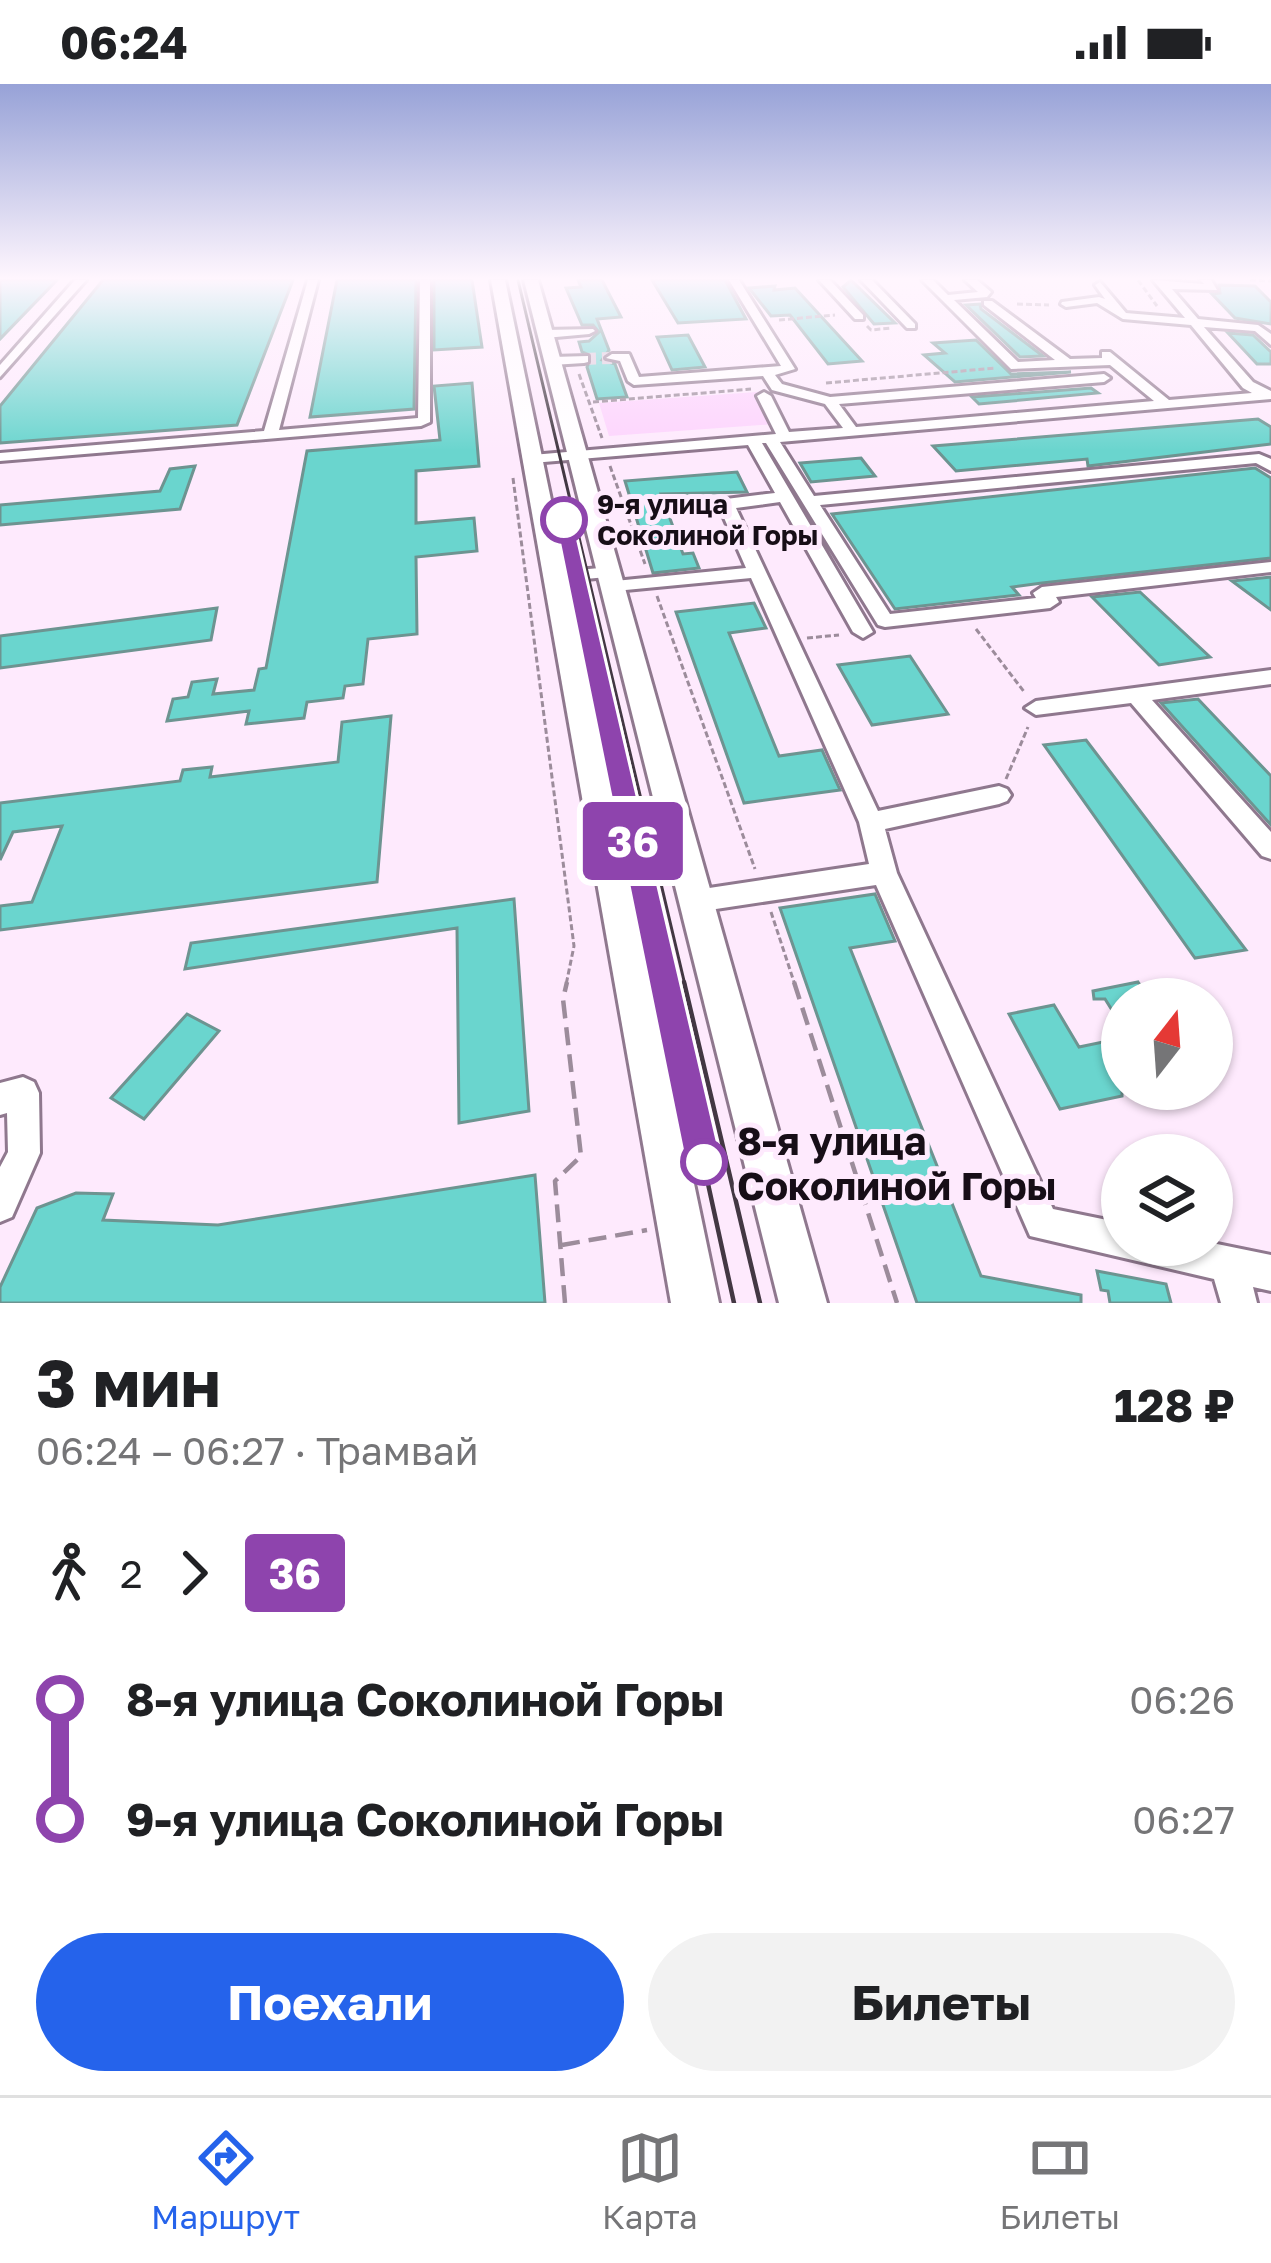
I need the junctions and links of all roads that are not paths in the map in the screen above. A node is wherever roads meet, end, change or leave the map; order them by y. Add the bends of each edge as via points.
1 (31, 337) edge
2 (297, 337) edge
3 (424, 337) edge
4 (506, 337) edge
5 (546, 337) edge
6 (767, 337) edge
7 (981, 337) edge
8 (1035, 337) edge
9 (1207, 337) edge
10 (644, 352) dead end
11 (584, 359) tunnel mouth
12 (552, 361) junction
13 (1068, 364) junction
14 (767, 371) junction
15 (0, 373) edge
16 (1104, 378) dead end
17 (764, 396) dead end
18 (1269, 396) edge
19 (830, 401) junction
20 (1166, 404) junction
21 (853, 432) junction
22 (270, 436) junction
23 (769, 439) junction
24 (576, 456) junction
25 (0, 457) edge
26 (522, 462) junction
27 (1271, 466) edge
28 (785, 497) junction
29 (810, 501) junction
30 (1271, 567) edge
31 (756, 572) junction
32 (555, 577) junction
33 (613, 579) junction
34 (863, 632) road end
35 (1271, 677) edge
36 (1136, 695) junction
37 (1036, 708) road end
38 (999, 795) road end
39 (871, 822) junction
40 (1271, 849) edge
41 (884, 873) junction
42 (696, 901) junction
43 (11, 1096) edge
44 (12, 1157) edge
45 (0, 1204) edge
46 (1101, 1236) edge
47 (1233, 1265) edge
48 (1229, 1266) edge
49 (1271, 1273) edge
50 (694, 1303) edge
51 (802, 1303) edge
52 (1239, 1303) edge

1 - 15 street
2 - 22 street
3 - 22 street via 425,418
4 - 26 main road
5 - 12 main road
6 - 14 street via 788,369
7 - 13 street via 1016,366
8 - 13 street
9 - 18 street via 1248,385
10 - 14 street via 619,357 634,381
11 - 12 street
12 - 24 main road
13 - 20 street via 1108,357
14 - 19 street via 777,387
16 - 19 street
17 - 23 street
18 - 20 street
19 - 21 street
20 - 21 street
21 - 23 street
22 - 25 street
23 - 24 street
23 - 28 street
23 - 29 street
24 - 26 street
24 - 33 main road
26 - 32 main road
27 - 29 street via 1259,458
28 - 31 street via 726,504
28 - 34 street
29 - 30 street via 885,621
31 - 33 street
31 - 39 street
32 - 33 street
32 - 50 main road
33 - 42 main road
35 - 36 street
36 - 37 street
36 - 40 street
38 - 39 street
39 - 41 street
41 - 42 street
41 - 46 street via 1042,1223
42 - 51 main road
43 - 44 street
44 - 45 street
47 - 49 street
48 - 52 street

